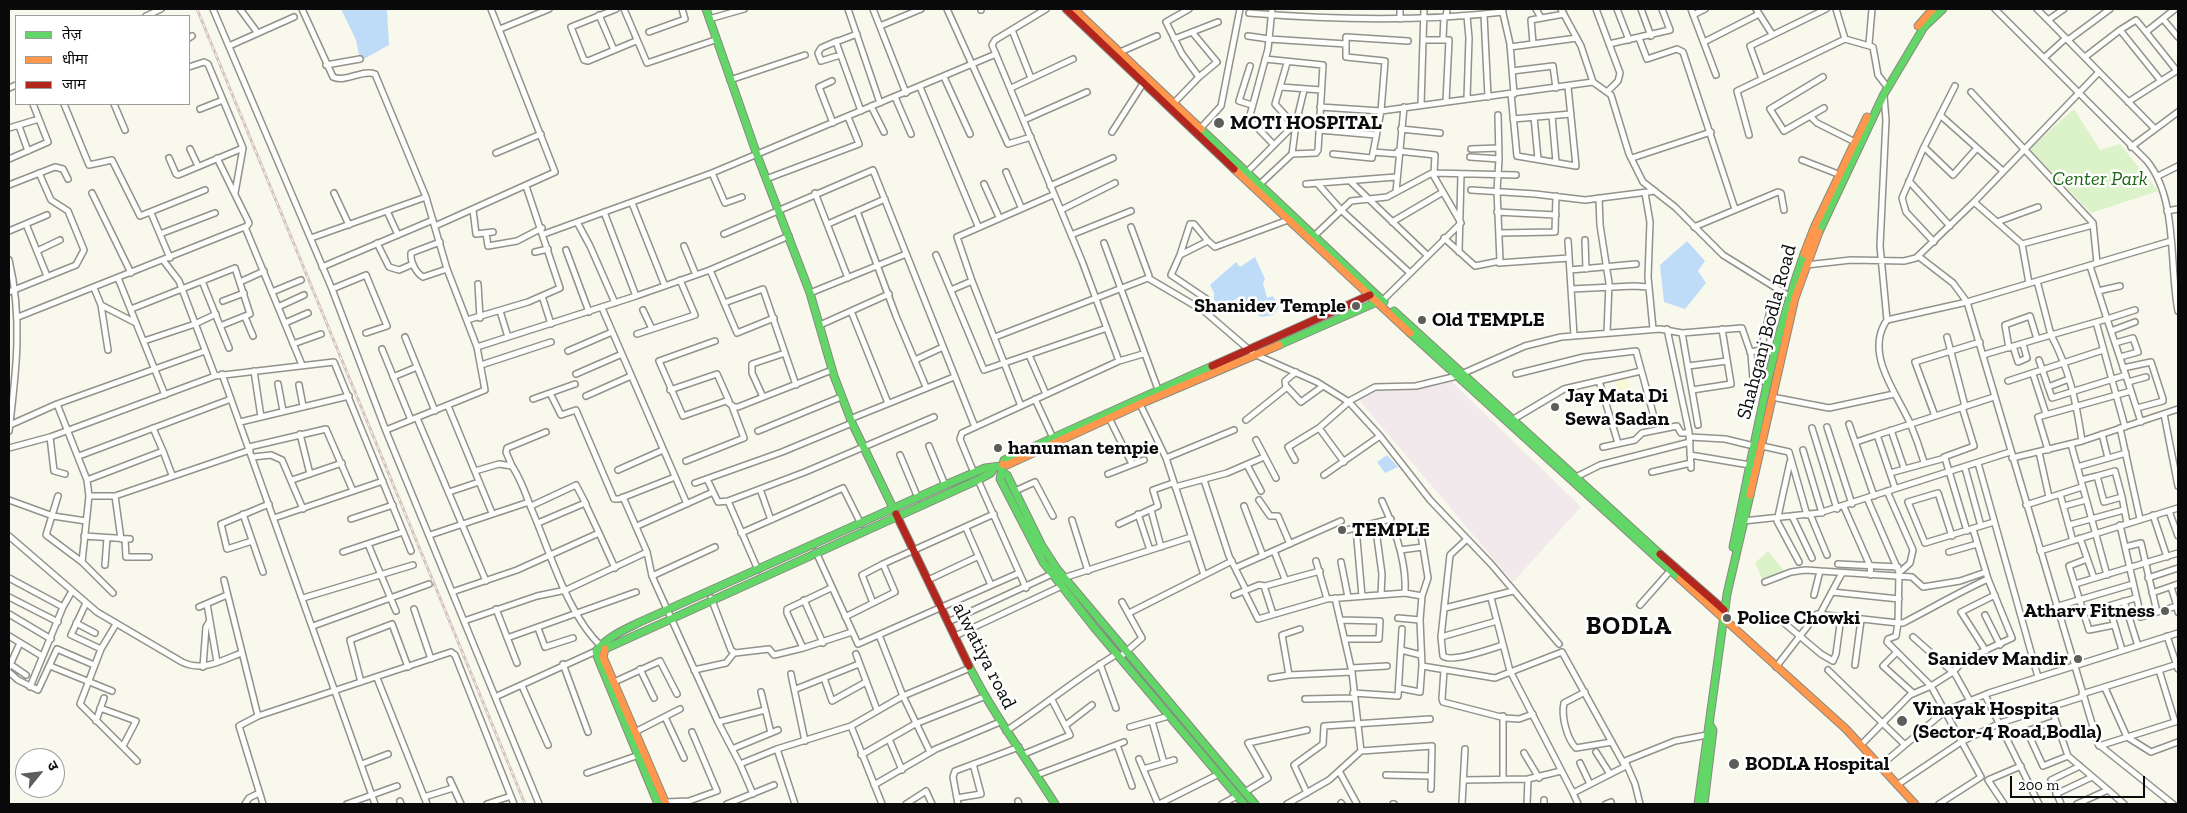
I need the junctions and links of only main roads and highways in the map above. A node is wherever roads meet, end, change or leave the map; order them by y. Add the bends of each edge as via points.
1 (706, 9) edge
2 (1066, 9) edge
3 (1943, 9) edge
4 (1078, 10) edge
5 (1929, 10) edge
6 (1926, 23) junction
7 (1885, 89) junction
8 (1172, 105) junction
9 (1258, 187) junction
10 (1312, 238) junction
11 (1370, 295) junction
12 (1380, 302) junction
13 (1253, 352) junction
14 (1460, 375) junction
15 (1139, 402) junction
16 (1762, 425) junction
17 (1758, 446) junction
18 (1000, 467) junction
19 (976, 477) junction
20 (1573, 479) junction
21 (896, 511) junction
22 (1740, 521) junction
23 (1028, 525) junction
24 (669, 613) junction
25 (1723, 613) junction
26 (1710, 725) junction
27 (633, 733) junction
28 (666, 803) edge
29 (658, 804) edge
30 (1055, 804) edge
31 (1244, 804) edge
32 (1255, 804) edge
33 (1698, 804) edge
34 (1704, 804) edge
35 (1915, 804) edge

1 - 21 main road, alwatiya road via 810,293 832,370 851,421
2 - 8 main road
3 - 6 main road
4 - 8 main road
5 - 6 main road
5 - 7 main road, Shahganj Bodla Road
6 - 7 main road, Shahganj Bodla Road
7 - 16 main road, Shahganj Bodla Road via 1806,265
7 - 16 main road, Shahganj Bodla Road via 1838,174 1805,247 1774,353
8 - 9 main road
9 - 10 main road
9 - 10 main road via 1288,220
10 - 11 main road
10 - 12 main road
11 - 12 main road
11 - 13 main road
12 - 13 main road
12 - 14 main road
13 - 15 main road
14 - 20 main road
14 - 20 main road
15 - 18 main road
15 - 18 main road via 1004,460
16 - 17 main road, Shahganj Bodla Road
17 - 22 main road, Shahganj Bodla Road
17 - 22 main road, Shahganj Bodla Road via 1750,465
18 - 19 main road via 988,467
18 - 23 main road via 1015,491
18 - 23 main road via 1000,479
19 - 21 main road
19 - 21 main road via 945,485
20 - 25 main road
20 - 25 main road via 1670,571
21 - 24 main road via 758,570
21 - 24 main road via 816,552
21 - 30 main road, alwatiya road via 970,668 1000,722
22 - 25 main road, Shahganj Bodla Road
23 - 31 main road via 1043,562 1054,577
23 - 32 main road via 1064,577
24 - 27 main road via 600,649 611,684
25 - 26 main road, Shahganj Bodla Road
25 - 35 main road via 1776,667 1846,729
26 - 33 main road, Shahganj Bodla Road
26 - 34 main road via 1714,730
27 - 28 main road
27 - 29 main road

